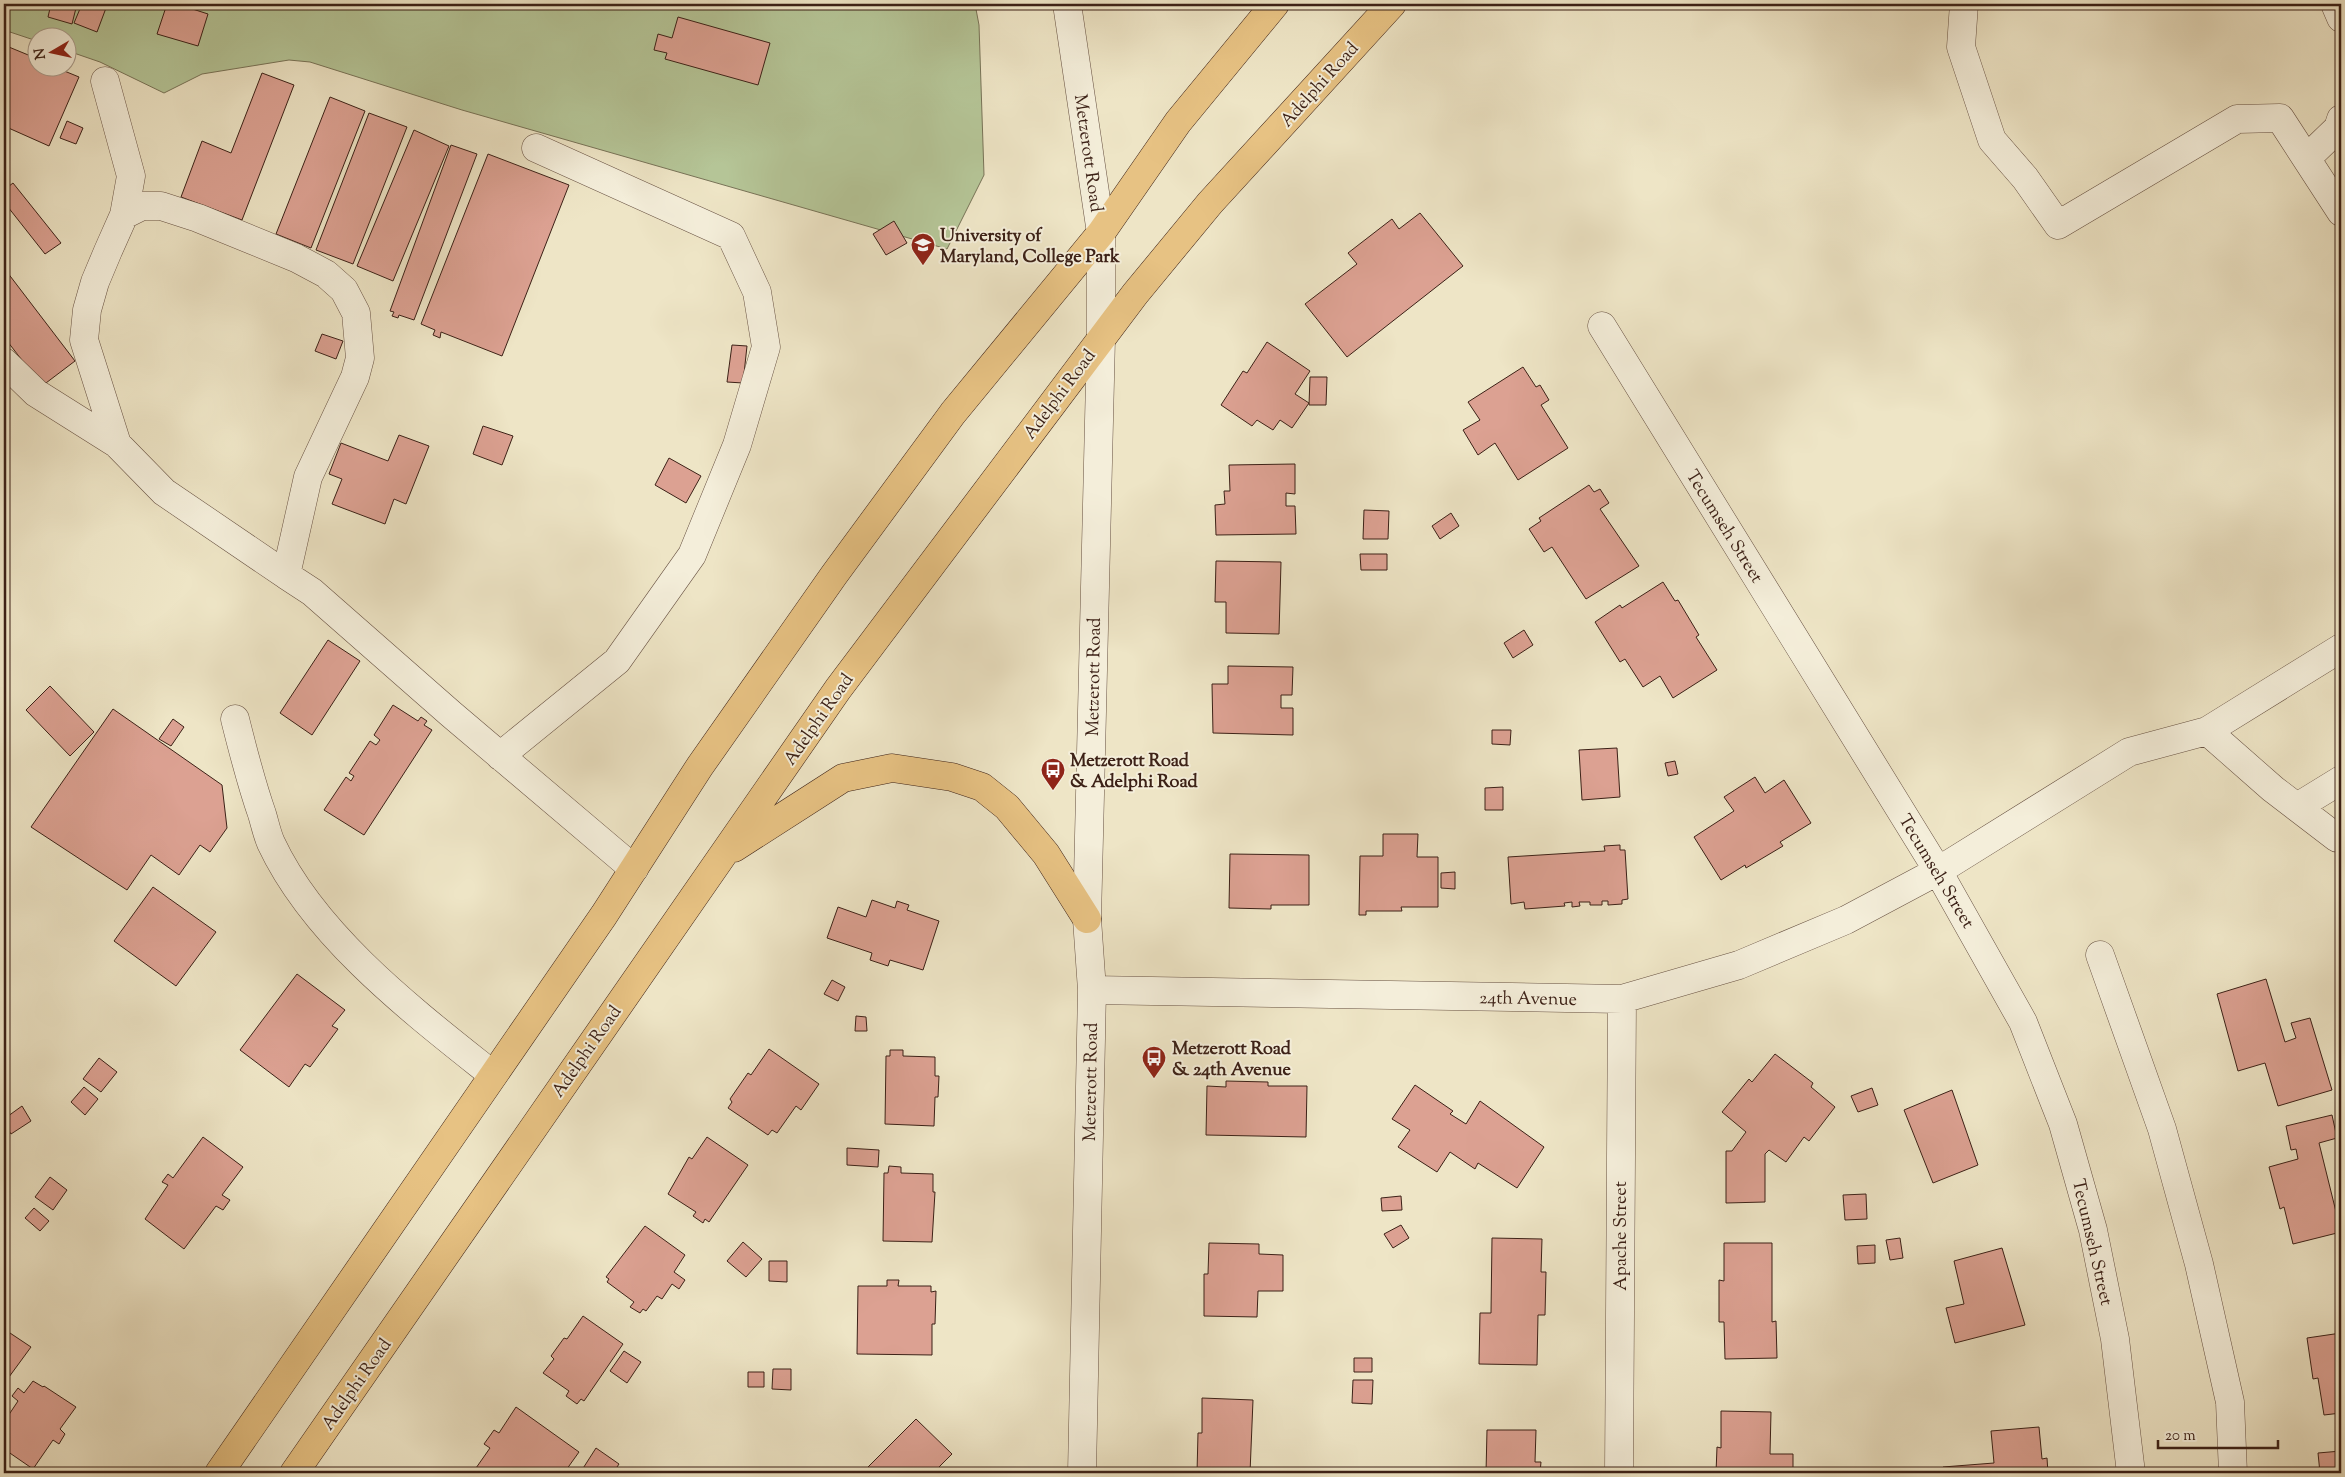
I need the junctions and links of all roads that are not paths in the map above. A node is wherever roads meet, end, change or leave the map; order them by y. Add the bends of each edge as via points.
1 (1067, 4) edge
2 (1275, 4) edge
3 (1392, 4) edge
4 (1964, 4) edge
5 (2336, 4) edge
6 (2341, 18) edge
7 (105, 81) dead end
8 (2341, 119) edge
9 (536, 148) dead end
10 (2306, 158) junction
11 (2341, 212) edge
12 (124, 215) junction
13 (1101, 233) junction
14 (1602, 326) dead end
15 (1101, 338) junction
16 (4, 362) edge
17 (117, 444) junction
18 (286, 575) junction
19 (2341, 648) edge
20 (234, 719) dead end
21 (2208, 731) junction
22 (500, 756) junction
23 (2341, 780) edge
24 (2297, 807) junction
25 (2341, 838) edge
26 (722, 856) junction
27 (634, 869) junction
28 (1938, 871) junction
29 (1087, 919) junction
30 (2100, 955) dead end
31 (1092, 990) junction
32 (1622, 999) junction
33 (493, 1075) junction
34 (219, 1473) edge
35 (294, 1473) edge
36 (1082, 1473) edge
37 (1619, 1473) edge
38 (2132, 1473) edge
39 (2233, 1473) edge

1 - 13 street, Metzerott Road
2 - 13 main road via 1178,122
3 - 15 main road, Adelphi Road via 1210,203
4 - 10 street via 1961,47 1992,140 2025,178 2058,225 2238,119 2280,118
5 - 6 street
7 - 12 street via 131,176
8 - 10 street via 2338,128
9 - 22 street via 731,236 757,292 766,347 737,445 692,555 617,661
10 - 11 street
12 - 17 street via 95,282 87,310 84,340
12 - 18 street via 142,206 161,206 296,258 326,274 344,290 356,313 360,358 355,377 308,477
13 - 15 street, Metzerott Road
13 - 27 main road via 953,413 834,575 700,766
14 - 28 street, Tecumseh Street
15 - 26 main road, Adelphi Road via 838,689
15 - 29 street, Metzerott Road
16 - 17 street via 36,393
17 - 18 street via 164,492
18 - 22 street via 312,592
19 - 21 street, 24th Avenue
20 - 33 street via 271,843 308,905 352,953 426,1022
21 - 24 street
21 - 28 street, 24th Avenue via 2129,752
22 - 27 street
23 - 24 street
24 - 25 street
26 - 29 main road via 843,778 892,768 952,777 982,787 1008,807 1046,854
26 - 35 main road, Adelphi Road
27 - 33 main road
28 - 32 street, 24th Avenue via 1846,920 1739,966
28 - 38 street, Tecumseh Street via 2023,1022 2063,1124 2093,1230 2116,1340
29 - 31 street, Metzerott Road
30 - 39 street via 2162,1129 2199,1264 2230,1402
31 - 32 street, 24th Avenue
31 - 36 street, Metzerott Road
32 - 37 street, Apache Street
33 - 34 main road

